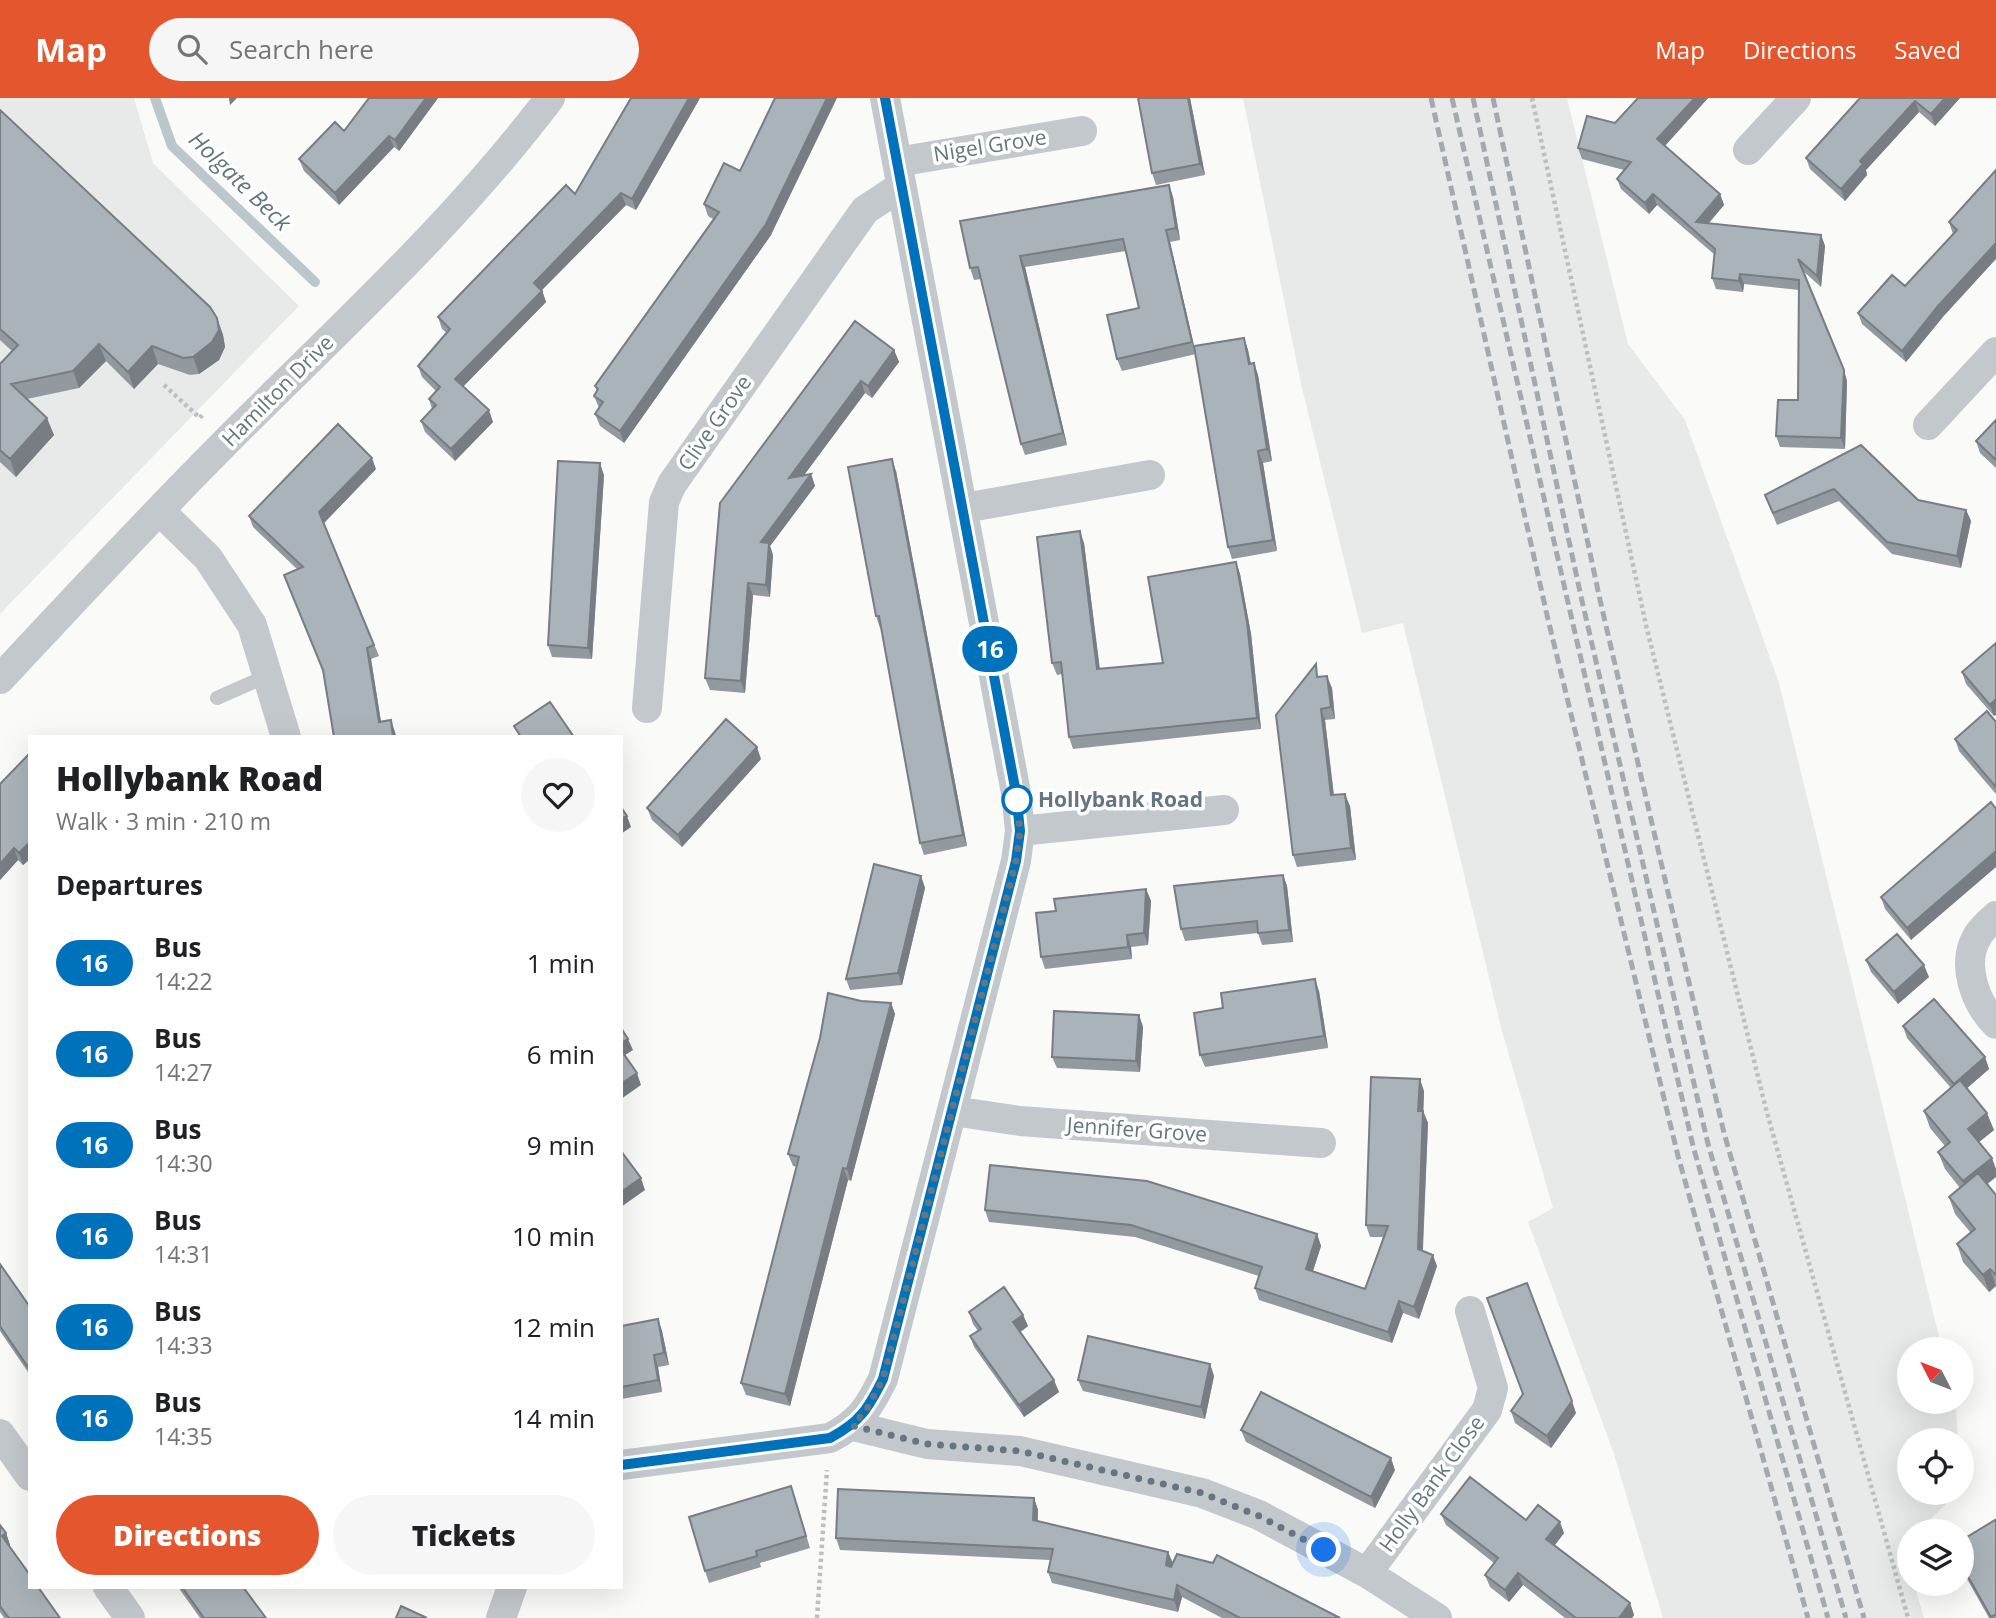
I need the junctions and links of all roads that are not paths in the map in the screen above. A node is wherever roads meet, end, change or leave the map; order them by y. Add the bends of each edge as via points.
1 (550, 98) edge
2 (885, 98) edge
3 (1796, 98) edge
4 (1082, 131) dead end
5 (1748, 150) dead end
6 (898, 174) junction
7 (1996, 352) edge
8 (1928, 425) dead end
9 (1150, 475) dead end
10 (964, 508) junction
11 (161, 512) junction
12 (269, 676) junction
13 (0, 679) edge
14 (217, 698) dead end
15 (648, 708) dead end
16 (285, 735) edge
17 (1224, 810) dead end
18 (1020, 831) junction
19 (1996, 916) edge
20 (1996, 1024) edge
21 (953, 1111) junction
22 (1321, 1143) dead end
23 (1470, 1311) dead end
24 (841, 1432) junction
25 (0, 1434) edge
26 (623, 1465) edge
27 (28, 1473) edge
28 (1367, 1573) junction
29 (109, 1589) edge
30 (511, 1589) edge
31 (130, 1618) edge
32 (502, 1618) edge
33 (1437, 1618) edge

1 - 11 street, Hamilton Drive via 494,170
2 - 6 street
3 - 5 street
4 - 6 street, Nigel Grove
6 - 10 street
6 - 15 street, Clive Grove via 865,210 672,484 664,502
7 - 8 street
9 - 10 street
10 - 18 street
11 - 12 street via 208,558 251,625
11 - 13 street, Hamilton Drive
12 - 14 lane
12 - 16 street
17 - 18 street
18 - 21 street
19 - 20 street via 1977,936 1970,959 1973,986
21 - 22 street, Jennifer Grove via 1020,1121
21 - 24 street via 883,1379 868,1407
23 - 28 street, Holly Bank Close via 1493,1388 1487,1410
24 - 26 street
24 - 28 street via 1020,1451 1202,1493 1259,1516
25 - 27 street
28 - 33 street
29 - 31 street
30 - 32 street

